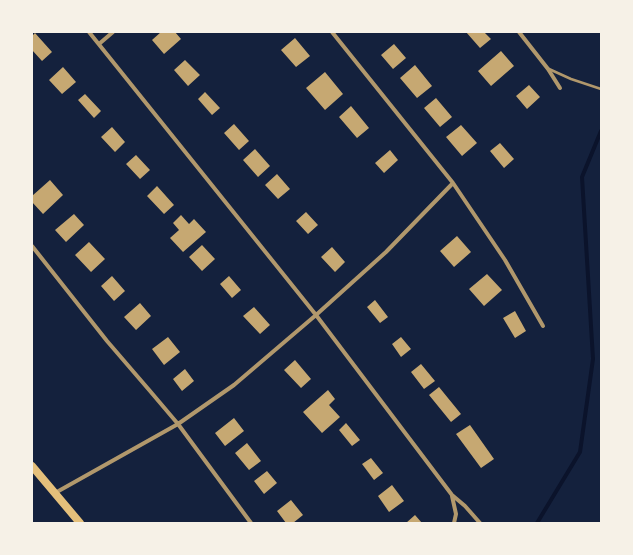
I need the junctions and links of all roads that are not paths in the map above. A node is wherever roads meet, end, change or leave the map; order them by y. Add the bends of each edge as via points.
1 (89, 32) edge
2 (113, 32) edge
3 (332, 32) edge
4 (519, 32) edge
5 (99, 44) junction
6 (548, 69) junction
7 (560, 88) dead end
8 (601, 89) edge
9 (454, 183) junction
10 (32, 246) edge
11 (316, 315) junction
12 (544, 326) dead end
13 (178, 424) junction
14 (32, 466) edge
15 (55, 493) junction
16 (452, 495) junction
17 (80, 523) edge
18 (251, 523) edge
19 (454, 523) edge
20 (480, 523) edge

1 - 5 street
2 - 5 street
3 - 9 street
4 - 6 street
5 - 11 street
6 - 7 street
6 - 8 lane
9 - 11 street via 386,252
9 - 12 street via 505,260
10 - 13 street via 107,341
11 - 13 street via 234,385
11 - 16 street
13 - 15 street
13 - 18 street
14 - 15 main road
15 - 17 main road
16 - 19 street via 456,514
16 - 20 street

